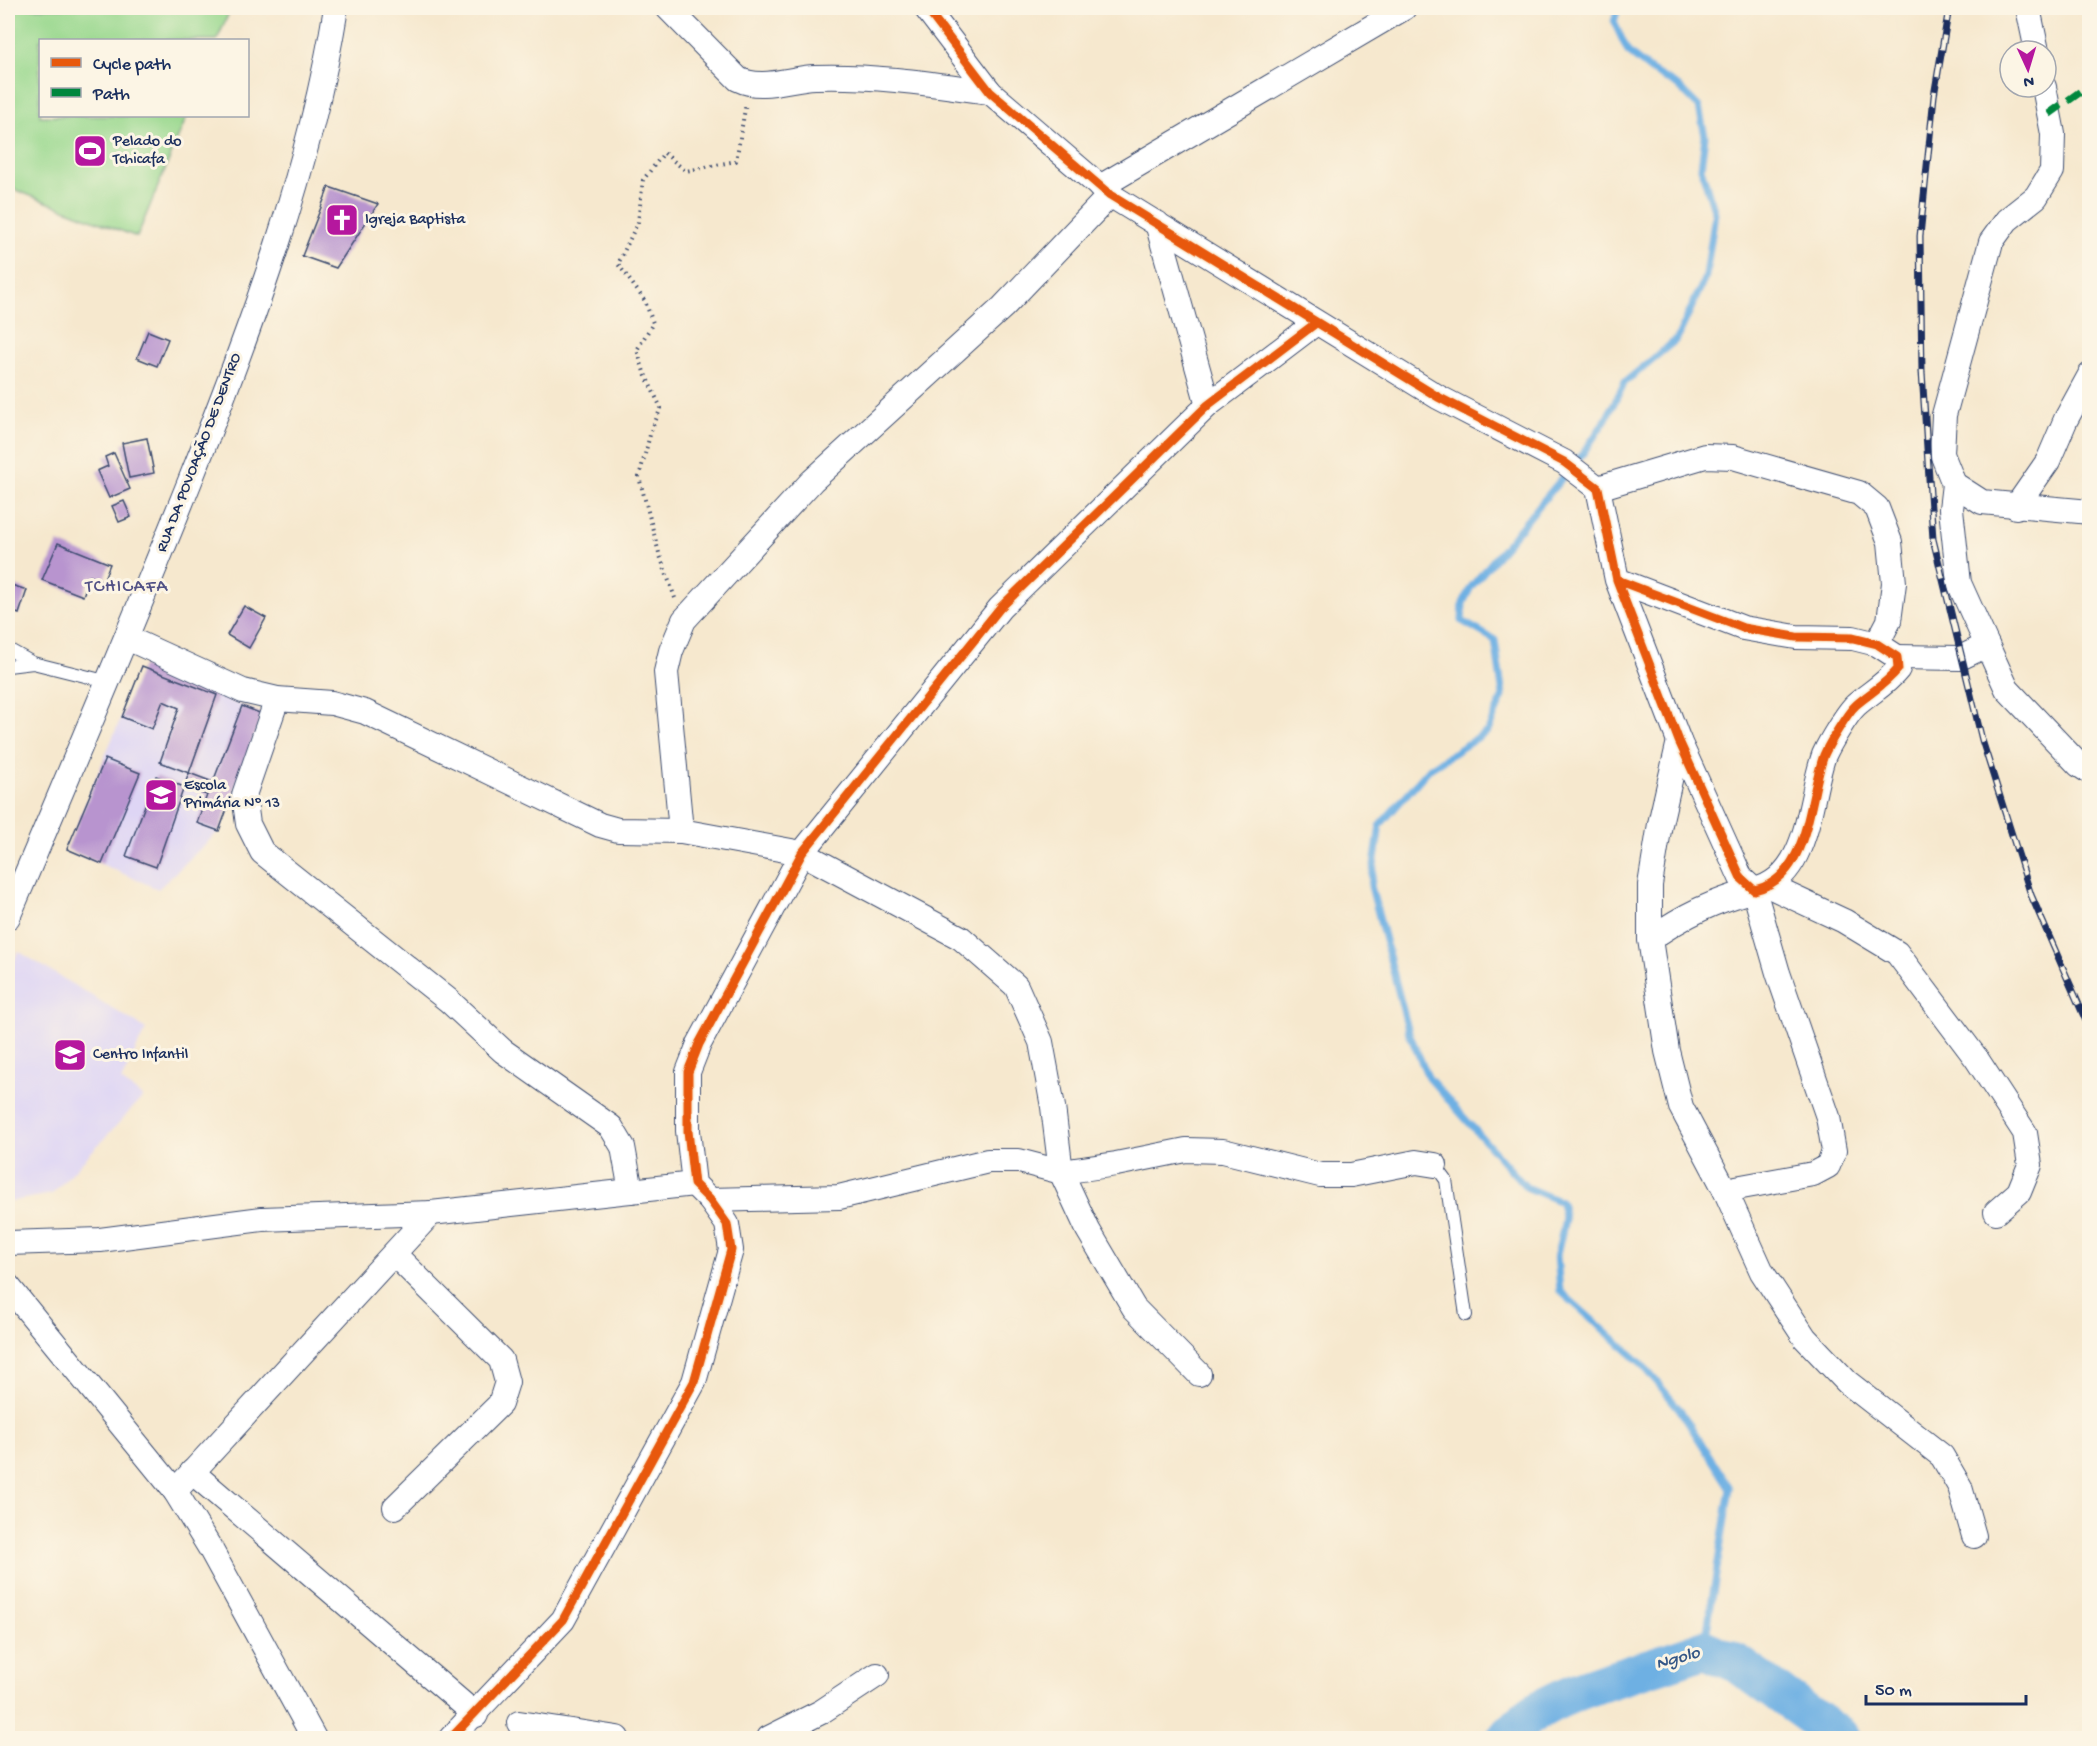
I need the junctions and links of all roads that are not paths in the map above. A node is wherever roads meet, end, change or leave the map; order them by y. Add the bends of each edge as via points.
1 (336, 8) edge
2 (668, 8) edge
3 (926, 8) edge
4 (1404, 8) edge
5 (2028, 8) edge
6 (2034, 39) edge
7 (990, 92) junction
8 (2046, 99) edge
9 (1105, 191) junction
10 (1157, 223) junction
11 (1316, 323) junction
12 (2090, 375) edge
13 (1208, 405) junction
14 (1592, 484) junction
15 (1954, 484) junction
16 (2016, 507) junction
17 (2090, 512) edge
18 (1617, 580) junction
19 (127, 639) junction
20 (1877, 644) junction
21 (1987, 645) junction
22 (8, 649) edge
23 (1897, 657) junction
24 (33, 663) junction
25 (8, 666) edge
26 (109, 682) junction
27 (277, 699) junction
28 (1679, 741) junction
29 (2090, 772) edge
30 (681, 831) junction
31 (801, 854) junction
32 (1762, 888) junction
33 (8, 917) edge
34 (1650, 939) junction
35 (1435, 1165) joint
36 (1060, 1172) junction
37 (1725, 1190) junction
38 (631, 1191) junction
39 (702, 1192) junction
40 (1996, 1212) dead end
41 (431, 1213) junction
42 (8, 1243) edge
43 (394, 1254) junction
44 (8, 1286) edge
45 (1466, 1315) dead end
46 (1199, 1374) dead end
47 (192, 1472) junction
48 (175, 1491) junction
49 (395, 1507) dead end
50 (1974, 1536) dead end
51 (877, 1675) dead end
52 (494, 1696) junction
53 (476, 1715) junction
54 (524, 1731) edge
55 (314, 1738) edge
56 (451, 1738) edge
57 (617, 1738) edge
58 (769, 1738) edge

1 - 19 street, RUA DA POVOAÇÃO DE DENTRO via 327,66 292,196 229,383
2 - 7 street via 738,79 749,84 796,77 858,75
3 - 7 street
4 - 9 street
5 - 6 street
7 - 9 street
8 - 15 street via 2053,134 2052,171 2036,197 2007,220 1991,242 1944,415 1942,454
9 - 10 street
9 - 30 street via 1003,307 812,481 684,620 666,672
10 - 11 street
10 - 13 street
11 - 13 street
11 - 14 street via 1447,402 1564,462
12 - 16 street via 2048,460
13 - 31 street via 1000,608
14 - 18 street
14 - 20 street via 1705,456 1733,457 1859,493 1877,508 1890,542 1894,583 1889,621
15 - 16 street via 1982,502
15 - 21 street via 1951,509 1959,583
16 - 17 street
18 - 20 street via 1743,628 1796,637 1853,638
18 - 28 street
19 - 26 street, RUA DA POVOAÇÃO DE DENTRO
19 - 27 street via 243,691
20 - 23 street
21 - 23 street via 1960,658
21 - 29 street via 2007,690
22 - 24 lane
23 - 32 street via 1898,669 1886,684 1854,706 1825,753 1803,841 1783,876
24 - 25 lane
24 - 26 lane
26 - 33 street, RUA DA POVOAÇÃO DE DENTRO
27 - 30 street via 332,703 364,712 600,825 618,830
27 - 38 street via 244,795 248,824 262,852 448,1000 503,1051 611,1127 623,1147
28 - 32 street via 1741,878
28 - 34 street via 1650,885
30 - 31 street
31 - 36 street via 961,938 1016,986 1041,1042
31 - 39 street via 699,1044 688,1072 688,1131
32 - 34 street via 1682,916
32 - 37 street via 1778,973 1828,1117 1834,1151 1828,1166 1812,1174
32 - 40 street via 1844,921 1897,953 1976,1058 2025,1133 2030,1165 2019,1192
34 - 37 street via 1667,1051 1681,1107
35 - 36 street via 1416,1161 1351,1175 1320,1175 1223,1151 1186,1150
35 - 45 lane via 1446,1180
36 - 39 street via 1019,1161 988,1161 839,1197
36 - 46 street via 1088,1230 1134,1308
37 - 50 street via 1762,1272 1804,1338 1846,1382 1942,1456 1960,1487
38 - 39 street
38 - 41 street
39 - 52 street via 727,1224 731,1250 694,1382 563,1620
41 - 42 street via 262,1219 100,1240
41 - 43 street
43 - 47 street
43 - 49 street via 501,1360 507,1382 500,1404
44 - 48 street
47 - 48 street
47 - 53 street
48 - 55 street
51 - 58 street via 821,1712
52 - 53 street
52 - 54 street
53 - 56 street
54 - 57 street

